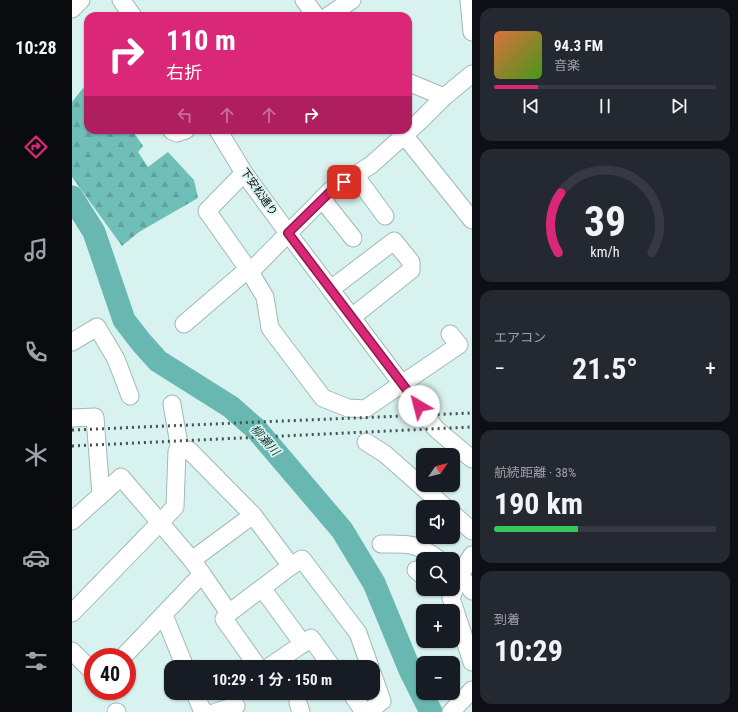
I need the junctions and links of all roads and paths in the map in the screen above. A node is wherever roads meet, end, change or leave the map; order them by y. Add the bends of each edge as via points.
1 (80, 0) edge
2 (121, 0) edge
3 (304, 0) edge
4 (352, 0) edge
5 (469, 0) edge
6 (72, 9) edge
7 (130, 12) edge
8 (313, 12) edge
9 (334, 12) edge
10 (472, 32) edge
11 (472, 74) edge
12 (412, 84) edge
13 (444, 97) junction
14 (412, 127) edge
15 (224, 134) edge
16 (404, 135) joint
17 (244, 172) junction
18 (356, 174) junction
19 (322, 199) junction
20 (385, 216) dead end
21 (472, 220) edge
22 (288, 233) junction
23 (353, 238) dead end
24 (249, 270) junction
25 (331, 289) junction
26 (352, 317) junction
27 (184, 324) dead end
28 (450, 334) dead end
29 (72, 342) edge
30 (402, 384) junction
31 (130, 396) dead end
32 (172, 404) dead end
33 (72, 418) edge
34 (366, 442) dead end
35 (180, 450) junction
36 (472, 459) edge
37 (101, 495) junction
38 (437, 500) edge
39 (253, 515) junction
40 (460, 520) edge
41 (72, 521) edge
42 (161, 523) junction
43 (472, 531) edge
44 (381, 544) dead end
45 (428, 552) edge
46 (472, 555) edge
47 (192, 560) junction
48 (291, 566) junction
49 (460, 568) edge
50 (202, 574) junction
51 (460, 578) edge
52 (262, 588) junction
53 (472, 592) edge
54 (447, 596) edge
55 (72, 613) edge
56 (229, 613) junction
57 (164, 615) junction
58 (303, 644) junction
59 (132, 648) edge
60 (72, 651) edge
61 (182, 660) edge
62 (253, 660) edge
63 (279, 660) edge
64 (327, 660) edge
65 (368, 660) edge
66 (472, 662) edge
67 (84, 663) edge
68 (472, 690) edge
69 (380, 695) edge
70 (198, 700) edge
71 (356, 700) edge
72 (236, 706) dead end
73 (206, 712) edge
74 (216, 712) edge
75 (364, 712) edge
76 (368, 712) edge
77 (451, 712) edge

1 - 6 street
2 - 7 street
3 - 8 street
4 - 9 street
5 - 10 street
11 - 13 street
12 - 13 street
13 - 14 street
15 - 17 street, 下安松通り
16 - 18 street via 371,165
16 - 21 street
17 - 22 street, 下安松通り
17 - 24 street via 207,211
18 - 19 street
18 - 20 street
19 - 22 street
19 - 23 street
22 - 24 street
22 - 25 street, 下安松通り
24 - 27 street
24 - 30 street via 265,297 270,328 323,398 348,408 365,409
25 - 26 street, 下安松通り
25 - 26 street via 394,241 410,262 411,270
26 - 30 street, 下安松通り
28 - 30 street via 459,345
29 - 31 street via 97,327 116,359
30 - 36 street, 下安松通り via 436,430
32 - 35 street
33 - 37 street via 95,417
34 - 38 street via 385,454
35 - 39 street via 189,450
35 - 42 street via 177,451 175,507
37 - 41 street
37 - 42 street via 121,478
39 - 47 street
39 - 48 street
40 - 43 street
42 - 47 street
42 - 55 street
44 - 45 street via 413,544
46 - 49 street
47 - 50 street
48 - 52 street
48 - 65 street via 302,559 358,633
50 - 56 street
50 - 57 street
51 - 53 street
52 - 56 street
52 - 58 street
54 - 66 street
56 - 62 street via 224,619
57 - 59 street
57 - 61 street
58 - 63 street
58 - 64 street via 311,638
60 - 67 street
68 - 77 street
69 - 76 street via 382,701
70 - 73 street via 202,710
71 - 75 street
72 - 74 street

